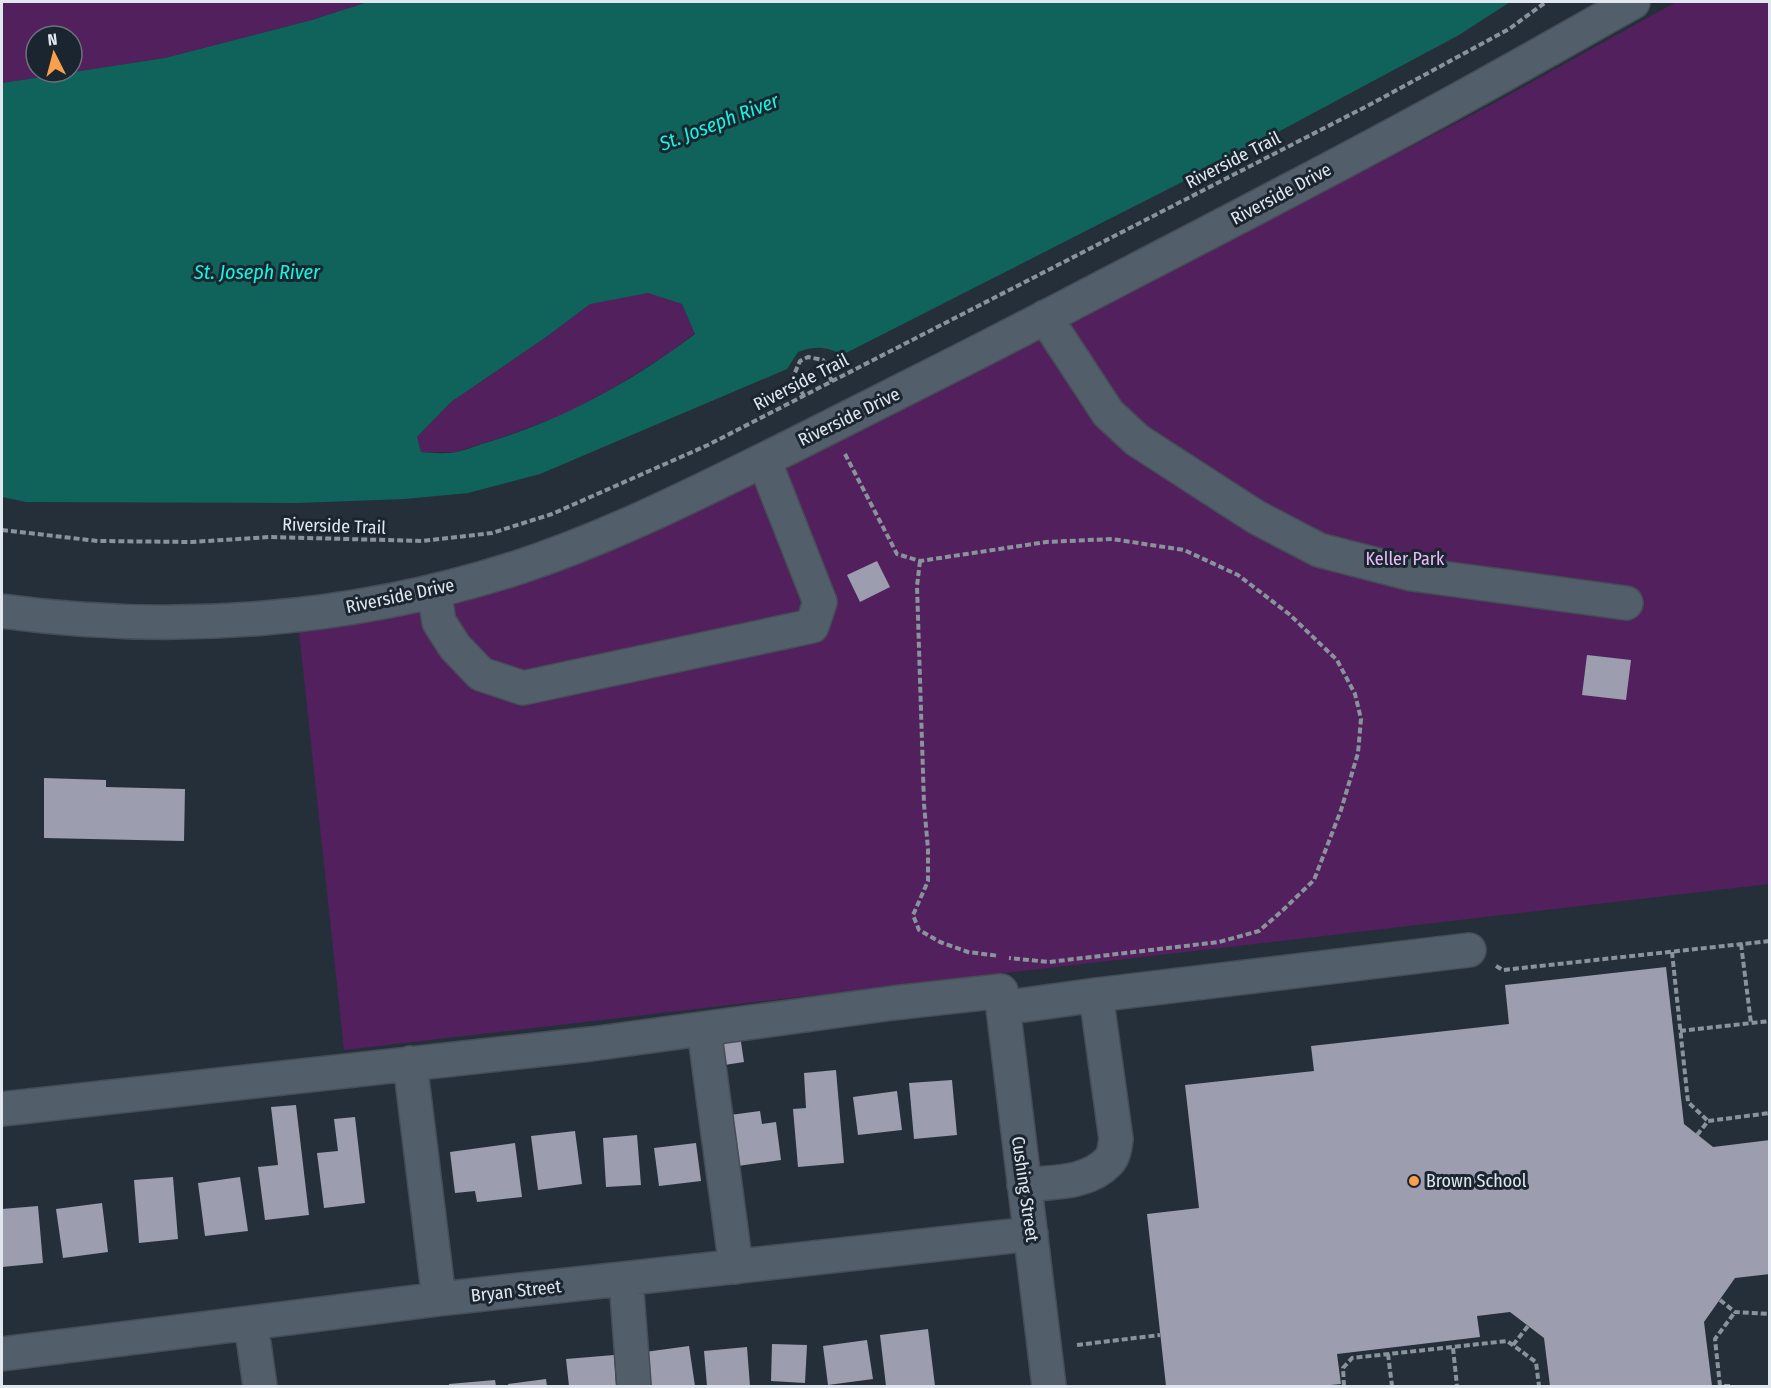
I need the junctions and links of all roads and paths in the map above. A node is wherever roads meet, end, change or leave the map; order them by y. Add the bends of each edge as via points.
1 (1546, 2) edge
2 (1633, 2) edge
3 (1045, 317) junction
4 (832, 382) junction
5 (812, 392) junction
6 (804, 396) junction
7 (830, 427) junction
8 (764, 460) junction
9 (2, 530) edge
10 (920, 561) junction
11 (434, 591) junction
12 (1626, 603) dead end
13 (2, 610) edge
14 (1770, 941) edge
15 (1741, 944) junction
16 (1469, 950) dead end
17 (1672, 952) junction
18 (1503, 970) dead end
19 (1096, 995) junction
20 (1002, 1000) junction
21 (1770, 1020) edge
22 (1751, 1023) junction
23 (704, 1029) junction
24 (1680, 1031) junction
25 (410, 1063) junction
26 (2, 1109) edge
27 (1770, 1113) edge
28 (1708, 1120) junction
29 (1697, 1135) dead end
30 (1024, 1185) junction
31 (1031, 1234) junction
32 (736, 1268) junction
33 (626, 1280) junction
34 (439, 1299) junction
35 (1720, 1300) dead end
36 (1735, 1312) junction
37 (1770, 1314) edge
38 (251, 1323) junction
39 (1528, 1326) dead end
40 (1160, 1335) dead end
41 (1513, 1345) junction
42 (1067, 1346) dead end
43 (1453, 1348) junction
44 (2, 1354) edge
45 (1388, 1354) junction
46 (260, 1386) edge
47 (634, 1386) edge
48 (1049, 1386) edge
49 (1344, 1386) edge
50 (1392, 1386) edge
51 (1457, 1386) edge
52 (1539, 1386) edge
53 (1722, 1386) edge
54 (1731, 1386) edge

1 - 4 path, Riverside Trail via 1509,29 1371,104
2 - 3 street, Riverside Drive via 1424,119
3 - 7 street, Riverside Drive
3 - 12 street via 1108,412 1137,440 1256,517 1319,550 1412,574
4 - 5 path, Riverside Trail
4 - 6 path via 823,360 808,357 800,361 794,376
5 - 6 path, Riverside Trail
5 - 7 path
6 - 9 path, Riverside Trail via 708,445 563,510 492,533 422,541 270,537 191,542 98,541
7 - 8 street, Riverside Drive
7 - 10 path via 897,554
8 - 11 street, Riverside Drive via 581,545
8 - 11 street via 820,602 812,626 523,688 481,674 455,647 439,622
10 - 10 path via 1046,542 1112,539 1184,550 1238,575 1289,614 1337,660 1355,694 1361,719 1358,753 1314,880 1259,931 1219,942 1049,962 968,952 919,930 913,915 928,881 917,586
11 - 13 street, Riverside Drive via 296,615 218,622 60,619
14 - 15 path
15 - 17 path
15 - 22 path
16 - 19 street
17 - 18 path
17 - 24 path
19 - 20 street
19 - 30 street via 1116,1139 1111,1160 1080,1180
20 - 23 street via 892,1003
20 - 30 street, Cushing Street
21 - 22 path
22 - 24 path
23 - 25 street
23 - 32 street
24 - 28 path via 1688,1102
25 - 26 street
25 - 34 street
27 - 28 path
28 - 29 path
30 - 31 street, Cushing Street
31 - 32 street, Bryan Street
31 - 48 street, Cushing Street
32 - 33 street, Bryan Street
33 - 34 street, Bryan Street
33 - 47 street
34 - 38 street, Bryan Street
35 - 36 path
36 - 37 path
36 - 53 path via 1715,1339
38 - 44 street, Bryan Street
38 - 46 street
39 - 41 path
40 - 42 path
41 - 43 path via 1507,1341
41 - 52 path via 1536,1362
43 - 45 path
43 - 51 path
45 - 49 path via 1352,1358 1342,1368
45 - 50 path
53 - 54 path

